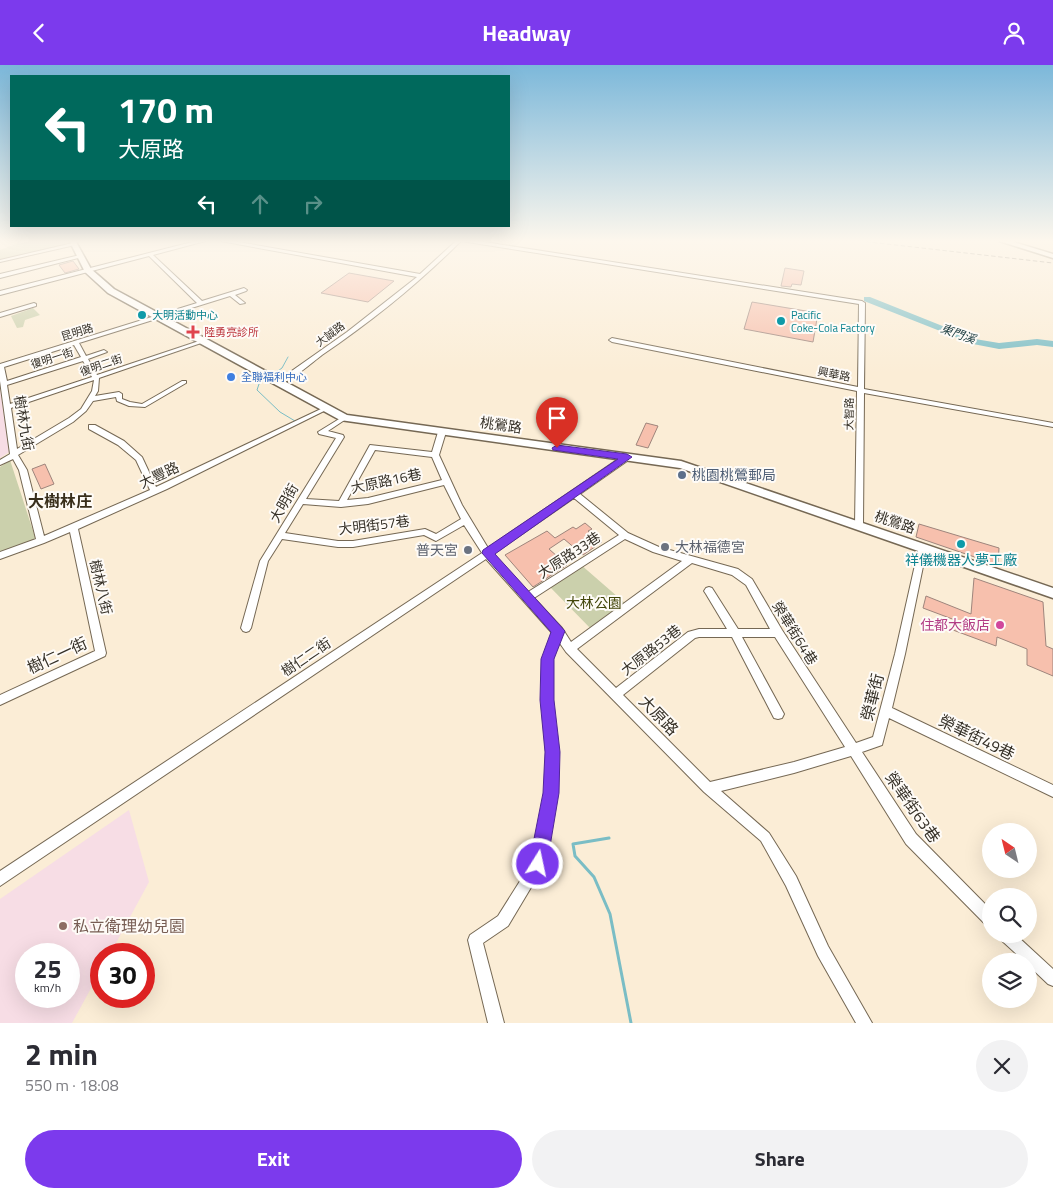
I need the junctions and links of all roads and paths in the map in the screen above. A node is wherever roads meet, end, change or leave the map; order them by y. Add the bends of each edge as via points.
1 (29, 285) edge
2 (104, 285) edge
3 (181, 285) edge
4 (410, 285) edge
5 (745, 285) edge
6 (244, 290) dead end
7 (0, 292) edge
8 (231, 294) junction
9 (242, 303) dead end
10 (201, 304) junction
11 (34, 305) dead end
12 (0, 315) edge
13 (159, 317) junction
14 (612, 340) dead end
15 (75, 342) junction
16 (201, 342) junction
17 (104, 352) dead end
18 (85, 358) junction
19 (1, 366) edge
20 (96, 377) junction
21 (272, 380) junction
22 (184, 382) dead end
23 (5, 384) junction
24 (861, 390) junction
25 (91, 399) junction
26 (8, 407) junction
27 (325, 409) junction
28 (344, 418) junction
29 (1053, 425) edge
30 (92, 427) dead end
31 (442, 433) junction
32 (14, 454) junction
33 (435, 455) junction
34 (627, 457) junction
35 (0, 463) edge
36 (446, 482) junction
37 (154, 491) junction
38 (575, 494) junction
39 (301, 501) junction
40 (342, 504) junction
41 (466, 520) junction
42 (859, 525) junction
43 (73, 527) junction
44 (624, 535) junction
45 (281, 536) junction
46 (41, 541) junction
47 (923, 547) junction
48 (488, 553) junction
49 (0, 556) edge
50 (691, 559) junction
51 (709, 591) dead end
52 (1053, 593) edge
53 (528, 597) junction
54 (246, 628) dead end
55 (558, 631) junction
56 (735, 633) junction
57 (778, 633) junction
58 (570, 649) junction
59 (101, 653) joint
60 (616, 694) junction
61 (0, 700) edge
62 (886, 711) junction
63 (778, 714) dead end
64 (854, 750) junction
65 (708, 788) junction
66 (1053, 791) edge
67 (0, 879) edge
68 (982, 911) edge
69 (1015, 943) edge
70 (1053, 979) edge
71 (496, 1023) edge
72 (864, 1023) edge

1 - 7 street
2 - 13 main road, 桃鶯路
3 - 10 street
4 - 21 street, 大誠路 via 333,345
5 - 24 street, 大智路 via 862,303
6 - 8 street, 昆明路
8 - 9 street
8 - 10 street, 昆明路
10 - 13 street, 昆明路
11 - 12 street
13 - 15 street, 昆明路
13 - 16 main road, 桃鶯路
14 - 24 street, 興華路
15 - 18 street
15 - 19 street, 昆明路
16 - 20 street, 復明二街
16 - 21 main road, 桃鶯路
17 - 18 street, 復明一街
18 - 20 street
18 - 23 street, 復明一街
19 - 23 street, 樹林九街
20 - 25 street
20 - 26 street, 復明二街
21 - 27 main road, 桃鶯路
22 - 25 street via 143,406 119,400 119,394
23 - 26 street, 樹林九街
24 - 29 street, 興華路
24 - 42 street, 大智路
25 - 32 street via 71,420
26 - 32 street, 樹林九街
27 - 28 main road, 桃鶯路
27 - 37 street, 大豐路
28 - 31 main road, 桃鶯路
28 - 39 street, 大明街 via 322,431 340,437
30 - 37 street via 121,443 139,459
31 - 33 street
31 - 34 main road, 桃鶯路
32 - 35 street
32 - 46 street, 樹林九街 via 25,478
33 - 36 street, 大原路
33 - 40 street via 373,447
34 - 38 street, 樹仁二街
34 - 42 main road, 桃鶯路 via 681,465
36 - 40 street, 大原路16巷
36 - 41 street, 大原路
37 - 43 street, 大豐路
38 - 44 street, 榮華街64巷
38 - 48 street, 樹仁二街
39 - 40 street, 大原路16巷
39 - 45 street, 大明街
41 - 45 street, 大明街57巷 via 436,538 425,532 338,544
41 - 48 street, 大原路
42 - 47 main road, 桃鶯路
43 - 46 street, 大豐路
43 - 59 street, 樹林八街
44 - 50 street, 榮華街64巷 via 656,551
44 - 53 street, 大原路33巷
45 - 54 street, 大明街 via 264,561
46 - 49 street, 大豐路
47 - 52 main road, 桃鶯路
47 - 62 street, 榮華街
48 - 53 street, 大原路
48 - 67 street, 樹仁二街
50 - 57 street, 榮華街64巷 via 735,572 749,582
50 - 58 street
51 - 56 street
53 - 55 street, 大原路
55 - 58 street, 大原路
55 - 71 street via 548,659 551,793 538,864 503,921 475,940
56 - 57 street, 大原路53巷
56 - 60 street, 大原路53巷 via 692,635
56 - 63 street
57 - 64 street, 榮華街64巷
58 - 60 street, 大原路
59 - 61 street, 樹仁一街
60 - 65 street, 大原路
62 - 64 street, 榮華街 via 878,741
62 - 66 street, 榮華街49巷
64 - 65 street, 榮華街
64 - 68 street, 榮華街63巷 via 911,839
65 - 72 street, 大原路 via 765,837
69 - 70 street

